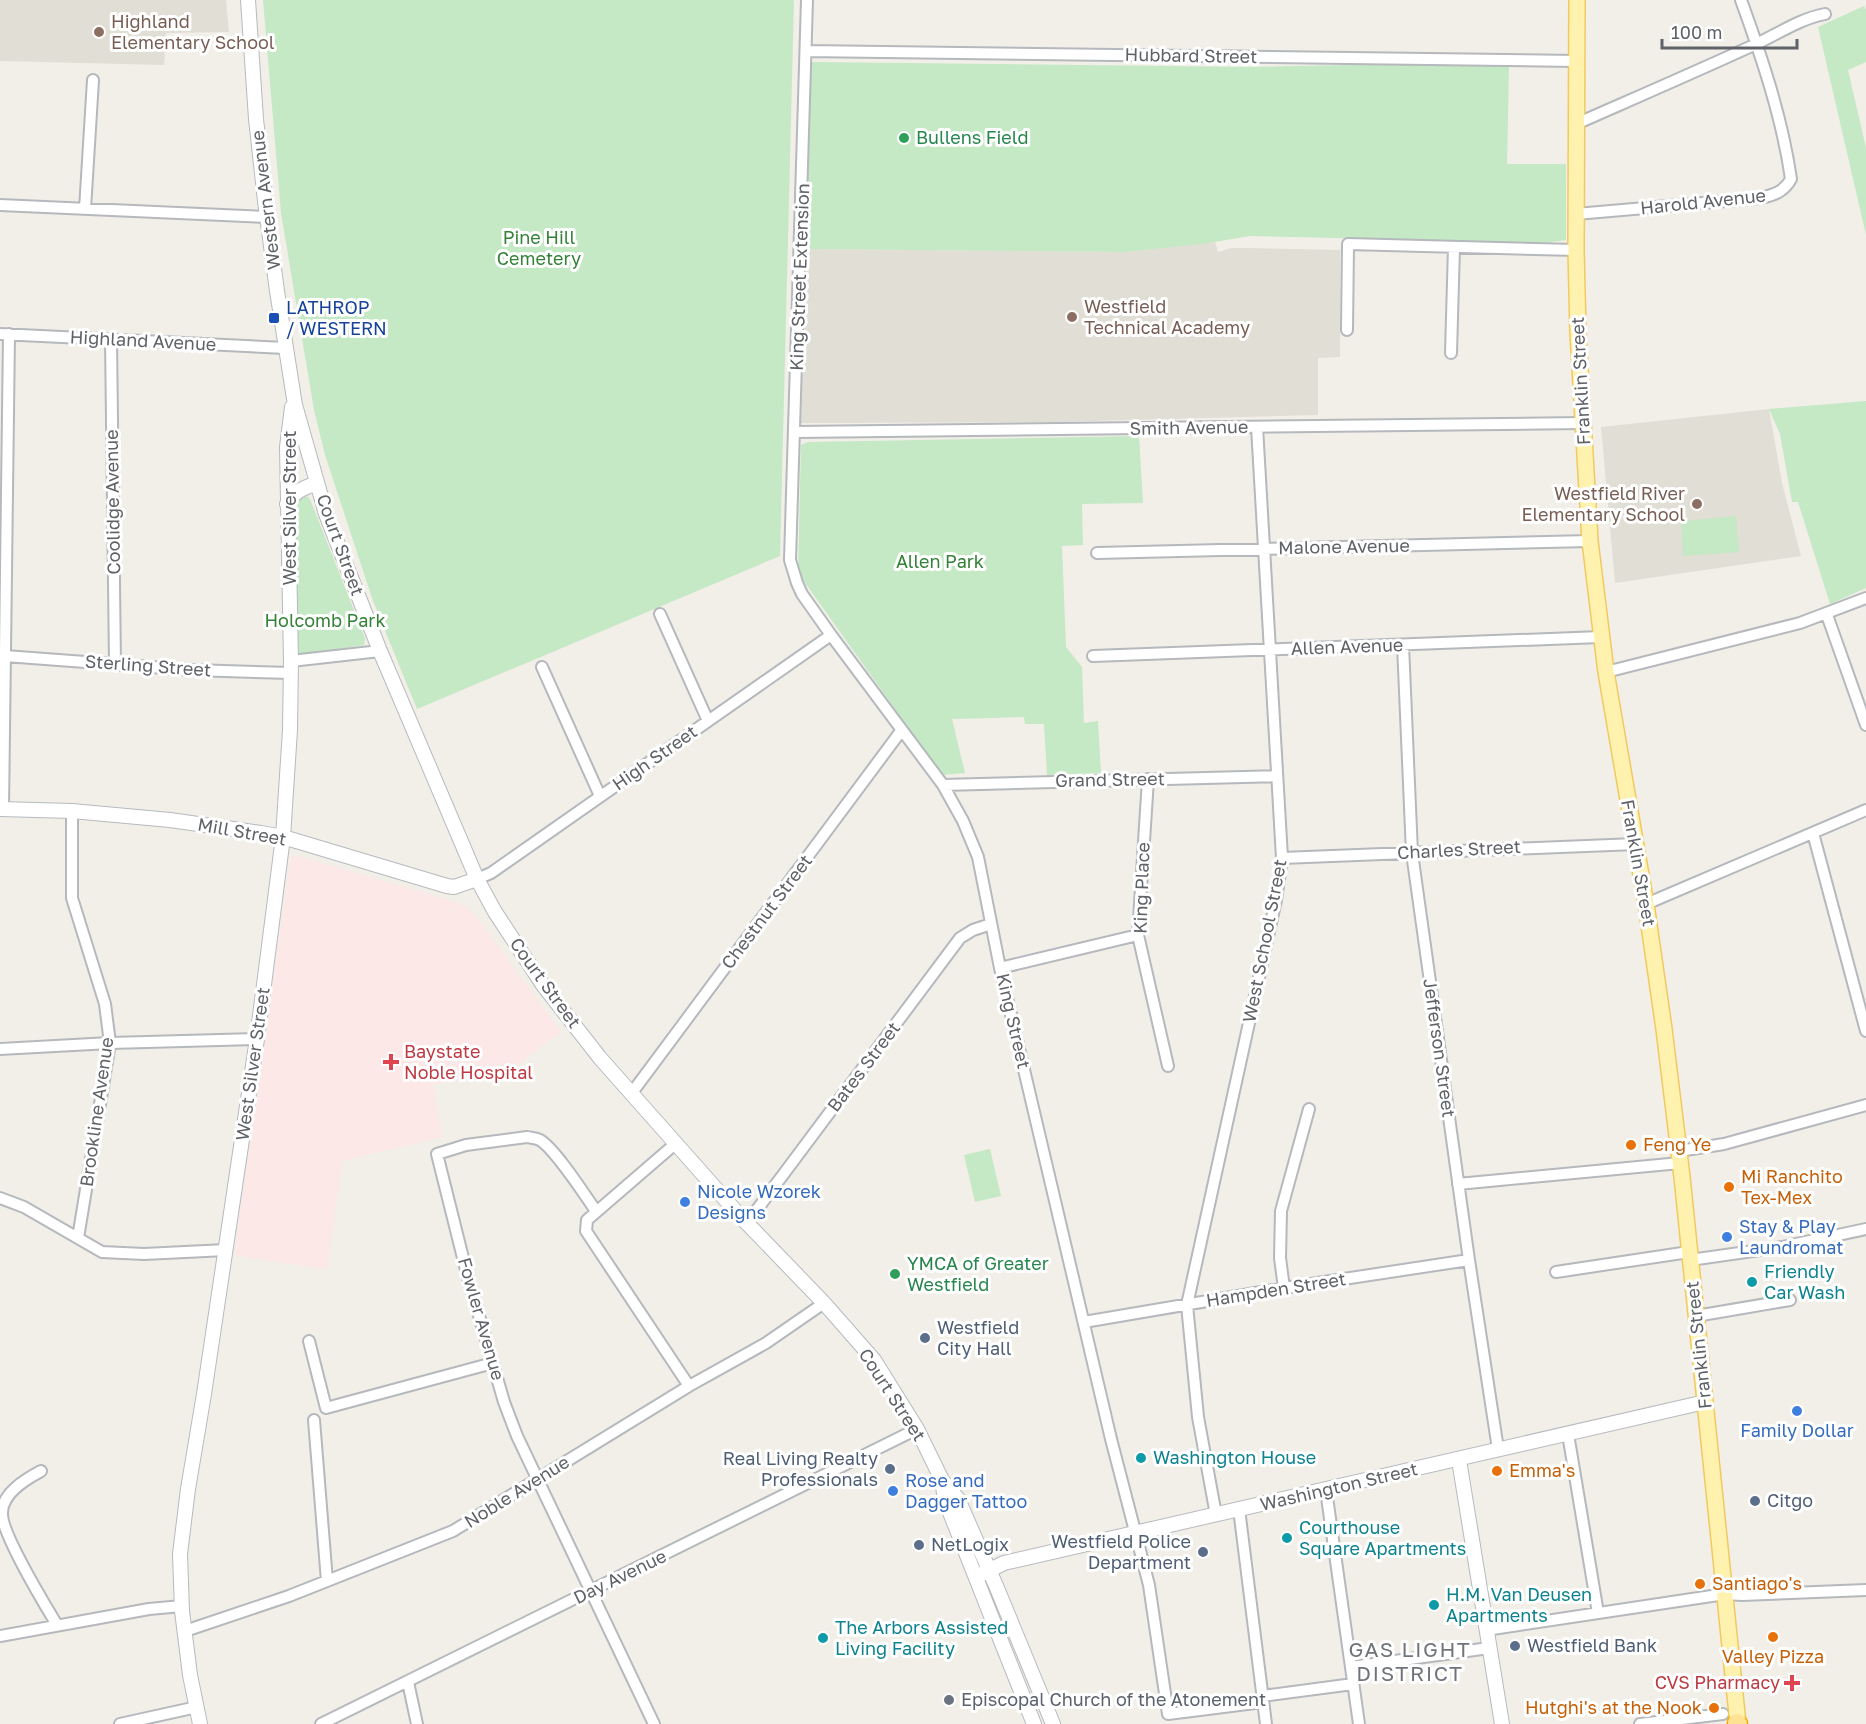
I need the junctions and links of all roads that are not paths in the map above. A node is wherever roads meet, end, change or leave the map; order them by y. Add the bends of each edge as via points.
1 (248, 0) edge
2 (807, 0) edge
3 (1577, 0) edge
4 (1741, 0) edge
5 (1826, 14) dead end
6 (1757, 44) junction
7 (806, 51) junction
8 (1576, 61) junction
9 (93, 80) dead end
10 (1576, 124) junction
11 (0, 206) edge
12 (85, 209) junction
13 (1576, 214) junction
14 (267, 217) junction
15 (1454, 247) junction
16 (1576, 250) junction
17 (1347, 330) dead end
18 (5, 334) edge
19 (111, 339) junction
20 (285, 348) junction
21 (1451, 353) dead end
22 (293, 399) junction
23 (1583, 423) junction
24 (1257, 427) junction
25 (795, 432) junction
26 (317, 483) junction
27 (287, 504) junction
28 (1590, 541) junction
29 (1266, 549) junction
30 (1097, 553) dead end
31 (790, 554) joint
32 (1866, 598) edge
33 (660, 614) dead end
34 (1827, 615) junction
35 (831, 635) junction
36 (1601, 637) junction
37 (1403, 645) junction
38 (1270, 650) junction
39 (380, 651) junction
40 (5, 656) junction
41 (1094, 656) dead end
42 (114, 664) junction
43 (291, 667) junction
44 (542, 667) dead end
45 (1606, 672) junction
46 (708, 721) junction
47 (1866, 725) edge
48 (902, 731) junction
49 (1277, 776) junction
50 (1148, 779) junction
51 (943, 785) junction
52 (600, 796) junction
53 (2, 809) edge
54 (1866, 810) edge
55 (72, 811) junction
56 (1813, 833) junction
57 (283, 837) junction
58 (1636, 844) junction
59 (1412, 853) junction
60 (1282, 858) junction
61 (477, 879) junction
62 (1646, 904) junction
63 (991, 924) junction
64 (1138, 935) junction
65 (1000, 968) junction
66 (1866, 1031) edge
67 (257, 1039) junction
68 (110, 1043) junction
69 (0, 1049) edge
70 (1168, 1066) dead end
71 (631, 1094) junction
72 (1866, 1105) edge
73 (1309, 1108) dead end
74 (675, 1144) junction
75 (1679, 1157) junction
76 (1458, 1184) junction
77 (0, 1198) edge
78 (596, 1211) junction
79 (747, 1223) junction
80 (1866, 1229) edge
81 (78, 1238) junction
82 (226, 1250) junction
83 (1690, 1256) junction
84 (1469, 1260) junction
85 (1556, 1272) dead end
86 (1284, 1288) junction
87 (1790, 1300) dead end
88 (824, 1303) junction
89 (1187, 1305) junction
90 (1696, 1316) junction
91 (1083, 1322) junction
92 (309, 1341) dead end
93 (493, 1363) junction
94 (689, 1386) junction
95 (1705, 1402) junction
96 (314, 1420) dead end
97 (917, 1429) junction
98 (1568, 1434) junction
99 (1498, 1449) junction
100 (1458, 1460) junction
101 (41, 1471) dead end
102 (538, 1479) junction
103 (942, 1480) junction
104 (1326, 1490) junction
105 (1239, 1509) junction
106 (1216, 1515) junction
107 (1136, 1533) junction
108 (989, 1569) junction
109 (976, 1577) junction
110 (327, 1581) junction
111 (1866, 1590) edge
112 (591, 1591) junction
113 (1725, 1593) junction
114 (182, 1606) junction
115 (1598, 1612) junction
116 (57, 1625) junction
117 (1486, 1630) junction
118 (185, 1631) junction
119 (0, 1636) edge
120 (1022, 1648) junction
121 (1489, 1648) junction
122 (1006, 1654) junction
123 (1351, 1667) junction
124 (408, 1682) junction
125 (1353, 1684) junction
126 (1263, 1699) junction
127 (197, 1707) junction
128 (1734, 1721) edge
129 (120, 1724) edge
130 (201, 1724) edge
131 (321, 1724) edge
132 (417, 1724) edge
133 (654, 1724) edge
134 (1034, 1724) edge
135 (1053, 1724) edge
136 (1266, 1724) edge
137 (1359, 1724) edge
138 (1502, 1724) edge
139 (1640, 1724) edge

1 - 14 main road, Western Avenue
2 - 7 street, King Street Extension
3 - 8 main road, Franklin Street
4 - 6 street, Harold Avenue
5 - 6 street via 1795,23
6 - 10 street
6 - 13 street, Harold Avenue via 1780,121 1791,179 1787,186 1760,198
7 - 8 street, Hubbard Street
7 - 25 street, King Street Extension
8 - 10 main road, Franklin Street
9 - 12 street
10 - 13 main road, Franklin Street
11 - 12 street
12 - 14 street
13 - 16 main road, Franklin Street
14 - 20 main road, Western Avenue
15 - 16 street
15 - 17 street via 1348,244
15 - 21 street
16 - 23 main road, Franklin Street
18 - 19 street, Highland Avenue
18 - 40 street
19 - 20 street, Highland Avenue
19 - 42 street, Coolidge Avenue
20 - 22 main road, Western Avenue
22 - 26 main road, Court Street
22 - 27 main road, West Silver Street via 287,447
23 - 24 street, Smith Avenue
23 - 28 main road, Franklin Street
24 - 25 street, Smith Avenue
24 - 29 street, West School Street
25 - 31 street, King Street Extension
26 - 27 main road via 298,490
26 - 39 main road, Court Street
27 - 43 main road, West Silver Street
28 - 29 street, Malone Avenue
28 - 36 main road, Franklin Street
29 - 30 street, Malone Avenue
29 - 38 street, West School Street
31 - 35 street, King Street via 797,583
32 - 34 street
33 - 46 street
34 - 45 street
34 - 47 street
35 - 46 street, High Street
35 - 48 street, King Street
36 - 37 street, Allen Avenue
36 - 45 main road, Franklin Street
37 - 38 street, Allen Avenue
37 - 59 street, Jefferson Street
38 - 41 street, Allen Avenue
38 - 49 street, West School Street
39 - 43 street, Sterling Street
39 - 61 main road, Court Street
40 - 42 street, Sterling Street
40 - 53 street
42 - 43 street, Sterling Street via 192,670
43 - 57 main road, West Silver Street
44 - 52 street
45 - 58 main road, Franklin Street
46 - 52 street, High Street
48 - 51 street, King Street
48 - 71 street, Chestnut Street
49 - 50 street, Grand Street
49 - 60 street, West School Street
50 - 51 street, Grand Street
50 - 64 street, King Place
51 - 63 street, King Street via 978,857
52 - 61 street, High Street
53 - 55 main road, Mill Street
54 - 56 street
55 - 57 main road, Mill Street via 170,820
55 - 68 street, Brookline Avenue via 72,898 105,1004
56 - 62 street
56 - 66 street
57 - 61 main road, Mill Street via 447,886
57 - 67 main road, West Silver Street
58 - 59 street, Charles Street
58 - 62 main road, Franklin Street
59 - 60 street, Charles Street
59 - 76 street, Jefferson Street
60 - 89 street, West School Street
61 - 71 main road, Court Street via 547,991
62 - 75 main road, Franklin Street
63 - 65 street, King Street
63 - 79 street, Bates Street via 960,938
64 - 65 street
64 - 70 street, King Place
65 - 91 street, King Street
67 - 68 street
67 - 82 main road, West Silver Street
68 - 69 street
68 - 81 street, Brookline Avenue
71 - 74 main road, Court Street
72 - 75 street
73 - 86 street via 1281,1211
74 - 78 street
74 - 79 main road, Court Street
75 - 76 street
75 - 83 main road, Franklin Street
76 - 84 street, Jefferson Street
77 - 81 street
78 - 93 street, Fowler Avenue via 542,1141 527,1137 466,1145 437,1154
78 - 94 street via 587,1220 586,1231
79 - 88 main road, Court Street
80 - 83 street via 1782,1247
81 - 82 street via 102,1252
82 - 114 main road, West Silver Street via 188,1489 180,1554
83 - 85 street
83 - 90 main road, Franklin Street
84 - 86 street, Hampden Street
84 - 99 street, Jefferson Street
86 - 89 street, Hampden Street
87 - 90 street
88 - 94 street, Noble Avenue via 766,1343
88 - 97 main road, Court Street via 874,1360
89 - 91 street, Hampden Street
89 - 106 street, West School Street via 1198,1417
90 - 95 main road, Franklin Street
91 - 107 street, King Street
92 - 93 street via 326,1408
93 - 102 street, Fowler Avenue via 507,1410
94 - 102 street, Noble Avenue
95 - 98 main road, Washington Street
95 - 113 main road, Franklin Street
96 - 110 street
97 - 103 main road, Court Street
97 - 112 street, Day Avenue
98 - 99 main road, Washington Street
98 - 115 street
99 - 100 main road, Washington Street
100 - 104 main road, Washington Street
100 - 117 main road
101 - 116 street via 11,1492 1,1514
102 - 110 street, Noble Avenue via 453,1531
102 - 112 street, Fowler Avenue
103 - 108 main road, Court Street via 958,1499
103 - 109 main road, Court Street via 945,1500
104 - 105 main road, Washington Street
104 - 123 street
105 - 106 main road, Washington Street
105 - 126 street
106 - 107 main road, Washington Street
107 - 108 main road, Washington Street
107 - 126 street, King Street via 1151,1598 1168,1714
108 - 109 main road, Washington Street
108 - 120 main road, Court Street
109 - 122 main road, Court Street
110 - 118 street, Noble Avenue
111 - 113 street
112 - 124 street, Day Avenue
112 - 133 street, Fowler Avenue
113 - 115 street
113 - 128 main road, Franklin Street
114 - 116 street
114 - 118 main road, West Silver Street
115 - 117 street
116 - 119 street
117 - 121 main road
118 - 127 main road, West Silver Street
120 - 122 main road
120 - 135 main road, Court Street
121 - 123 street
121 - 138 main road
122 - 134 main road, Court Street
123 - 125 street
124 - 131 street, Day Avenue
124 - 132 street
125 - 126 street
125 - 137 street
126 - 136 street
127 - 129 street
127 - 130 main road, West Silver Street
128 - 139 street

